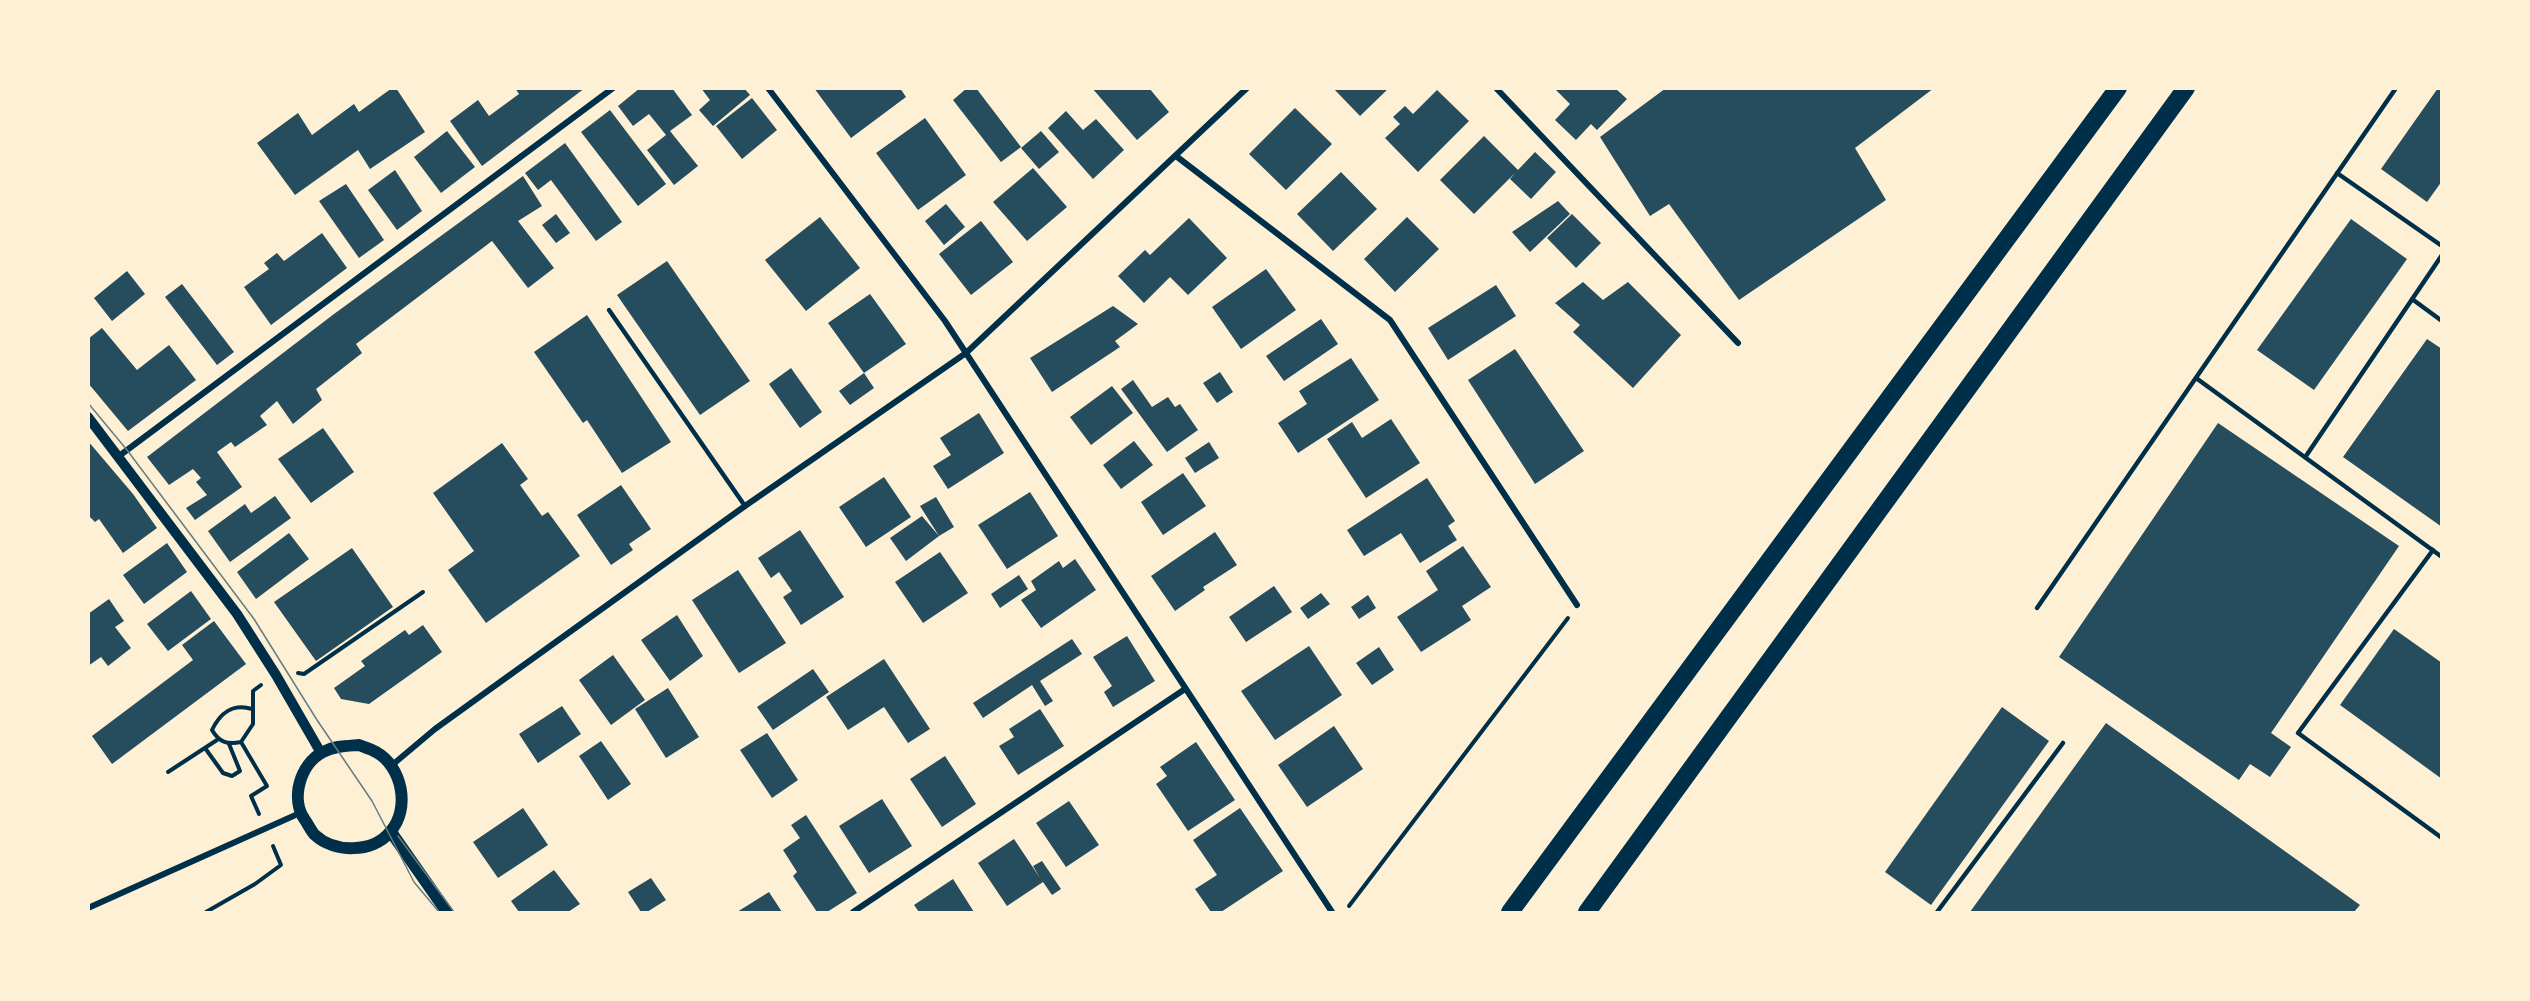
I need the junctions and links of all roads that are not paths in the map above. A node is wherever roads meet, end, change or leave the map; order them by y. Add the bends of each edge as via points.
1 (613, 88) edge
2 (768, 88) edge
3 (1247, 88) edge
4 (1496, 88) edge
5 (2118, 88) edge
6 (2186, 88) edge
7 (2396, 88) edge
8 (1176, 156) junction
9 (2337, 173) junction
10 (2442, 246) edge
11 (2442, 255) edge
12 (2412, 299) junction
13 (609, 310) dead end
14 (2442, 321) edge
15 (1738, 343) dead end
16 (966, 353) junction
17 (2196, 378) junction
18 (88, 417) edge
19 (119, 456) junction
20 (2306, 456) junction
21 (745, 506) junction
22 (2433, 550) junction
23 (2442, 557) edge
24 (1577, 605) road end
25 (2037, 608) dead end
26 (1185, 689) junction
27 (2063, 742) dead end
28 (321, 753) junction
29 (391, 766) junction
30 (300, 813) junction
31 (391, 832) junction
32 (2442, 838) edge
33 (88, 908) edge
34 (447, 912) edge
35 (853, 912) edge
36 (1332, 912) edge
37 (1510, 912) edge
38 (1587, 912) edge
39 (1937, 912) edge

1 - 19 street
2 - 16 street
3 - 8 street
4 - 15 street
5 - 37 highway
6 - 38 highway
7 - 9 lane
8 - 16 street
8 - 24 street via 1390,320
9 - 10 lane
9 - 17 lane
11 - 12 lane
12 - 14 lane
12 - 20 lane
13 - 21 lane
16 - 21 street
16 - 26 street
17 - 20 lane
17 - 25 lane
18 - 19 street
19 - 28 street via 237,614
20 - 22 lane
21 - 29 street via 448,719
22 - 23 lane
22 - 32 lane via 2298,733
26 - 35 street
26 - 36 street
27 - 39 lane
28 - 29 main road via 359,745 377,752
28 - 30 main road via 300,780
29 - 31 main road via 401,785 401,808
30 - 31 main road via 315,835 339,848 366,847
30 - 33 street
31 - 34 main road

